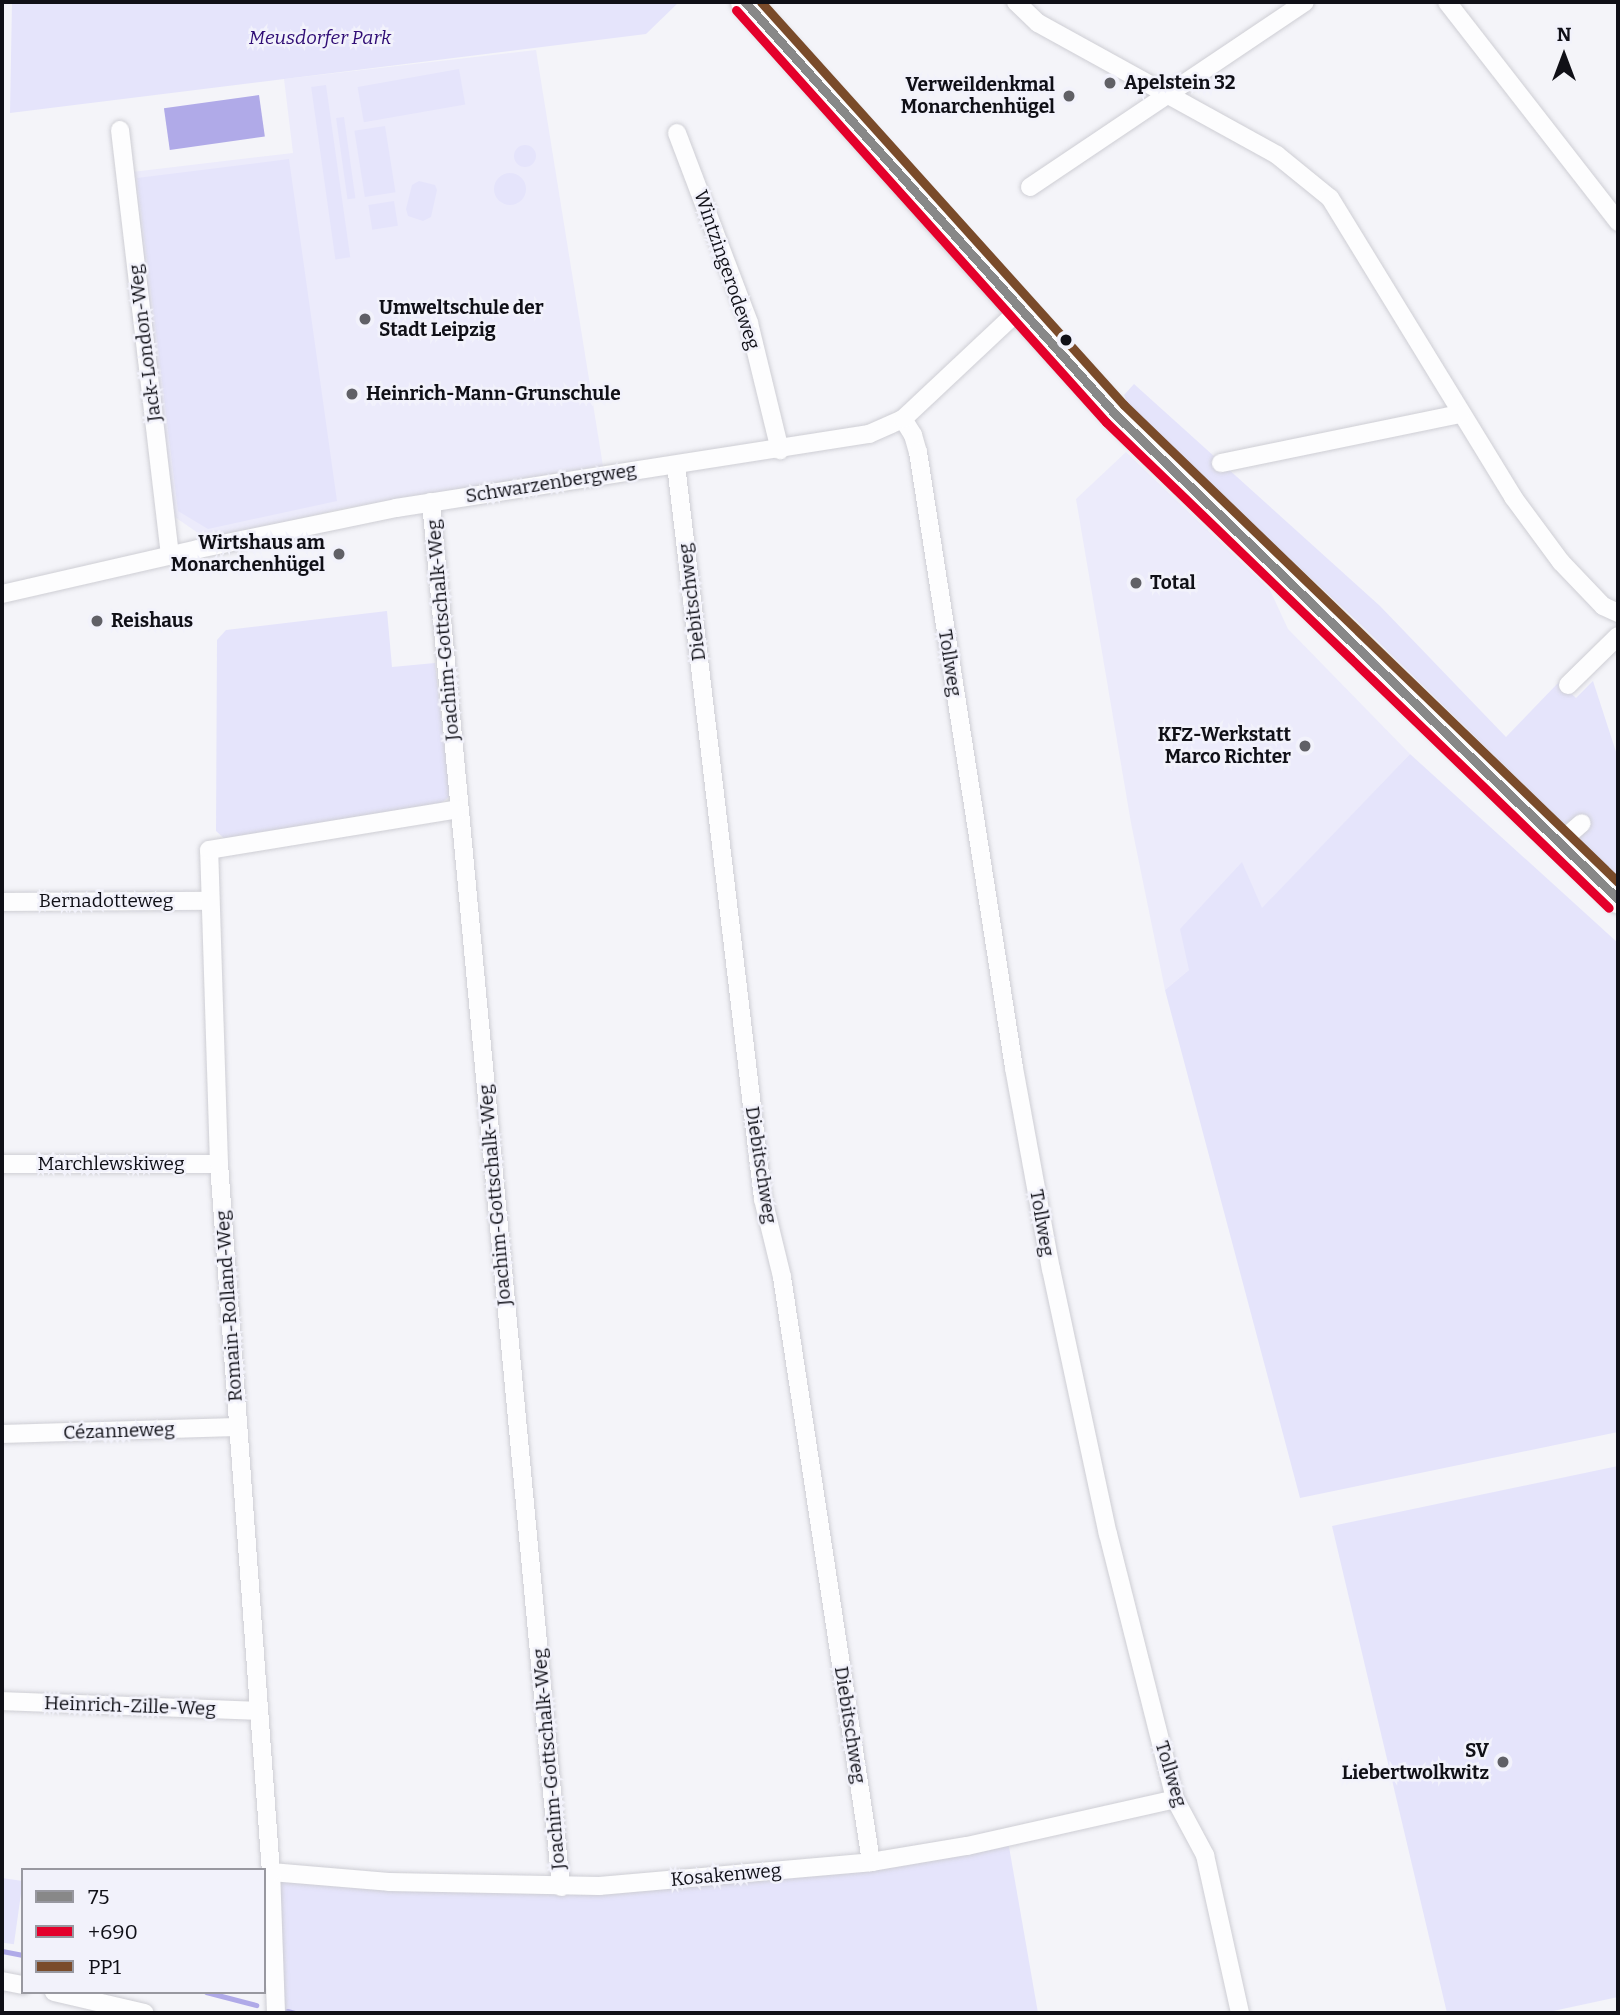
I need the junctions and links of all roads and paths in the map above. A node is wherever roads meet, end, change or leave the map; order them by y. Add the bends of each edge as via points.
1 (746, 2) edge
2 (1016, 2) edge
3 (1305, 2) edge
4 (1447, 2) edge
5 (1168, 97) junction
6 (120, 130) dead end
7 (677, 133) dead end
8 (1030, 187) dead end
9 (1618, 222) edge
10 (1020, 309) junction
11 (1460, 414) junction
12 (902, 419) junction
13 (780, 450) junction
14 (1221, 463) dead end
15 (676, 465) junction
16 (431, 502) junction
17 (170, 555) junction
18 (2, 594) edge
19 (1618, 613) edge
20 (1618, 636) edge
21 (1568, 685) dead end
22 (459, 809) junction
23 (1582, 823) dead end
24 (1559, 843) junction
25 (1618, 899) edge
26 (210, 901) junction
27 (2, 902) edge
28 (2, 1164) edge
29 (219, 1164) junction
30 (236, 1427) junction
31 (2, 1434) edge
32 (2, 1701) edge
33 (259, 1711) junction
34 (1175, 1798) junction
35 (871, 1862) junction
36 (271, 1872) junction
37 (561, 1887) junction
38 (2, 1981) edge
39 (21, 1985) edge
40 (57, 1994) edge
41 (76, 2005) edge
42 (145, 2013) edge
43 (276, 2013) edge
44 (1240, 2013) edge

1 - 10 main road
2 - 5 street via 1038,23
3 - 5 street
4 - 9 street
5 - 8 street
5 - 11 street via 1277,155 1331,198
6 - 17 street, Jack-London-Weg
7 - 13 street, Wintzingerodeweg via 749,323
10 - 12 street, Schwarzenbergweg
10 - 24 main road via 1115,414
11 - 14 street
11 - 19 street via 1562,562 1603,606
12 - 13 street, Schwarzenbergweg via 869,434
12 - 34 street, Tollweg via 918,452 1013,1068 1051,1269 1108,1534
13 - 15 street, Schwarzenbergweg
15 - 16 street, Schwarzenbergweg
15 - 35 street, Diebitschweg via 763,1199 782,1277
16 - 17 street, Schwarzenbergweg
16 - 22 street, Joachim-Gottschalk-Weg
17 - 18 street, Schwarzenbergweg
20 - 21 street
22 - 26 street, Romain-Rolland-Weg via 209,850
22 - 37 street, Joachim-Gottschalk-Weg
23 - 24 street
24 - 25 main road
26 - 27 street, Bernadotteweg
26 - 29 street, Romain-Rolland-Weg
28 - 29 street, Marchlewskiweg
29 - 30 street, Romain-Rolland-Weg
30 - 31 street, Cézanneweg
30 - 33 street, Romain-Rolland-Weg
32 - 33 street, Heinrich-Zille-Weg
33 - 36 street, Romain-Rolland-Weg
34 - 35 street, Kosakenweg via 967,1846
34 - 44 street, Tollweg via 1205,1855
35 - 37 street, Kosakenweg
36 - 37 street, Kosakenweg via 389,1882
36 - 43 street, Romain-Rolland-Weg
38 - 39 street
40 - 41 street
41 - 42 street

